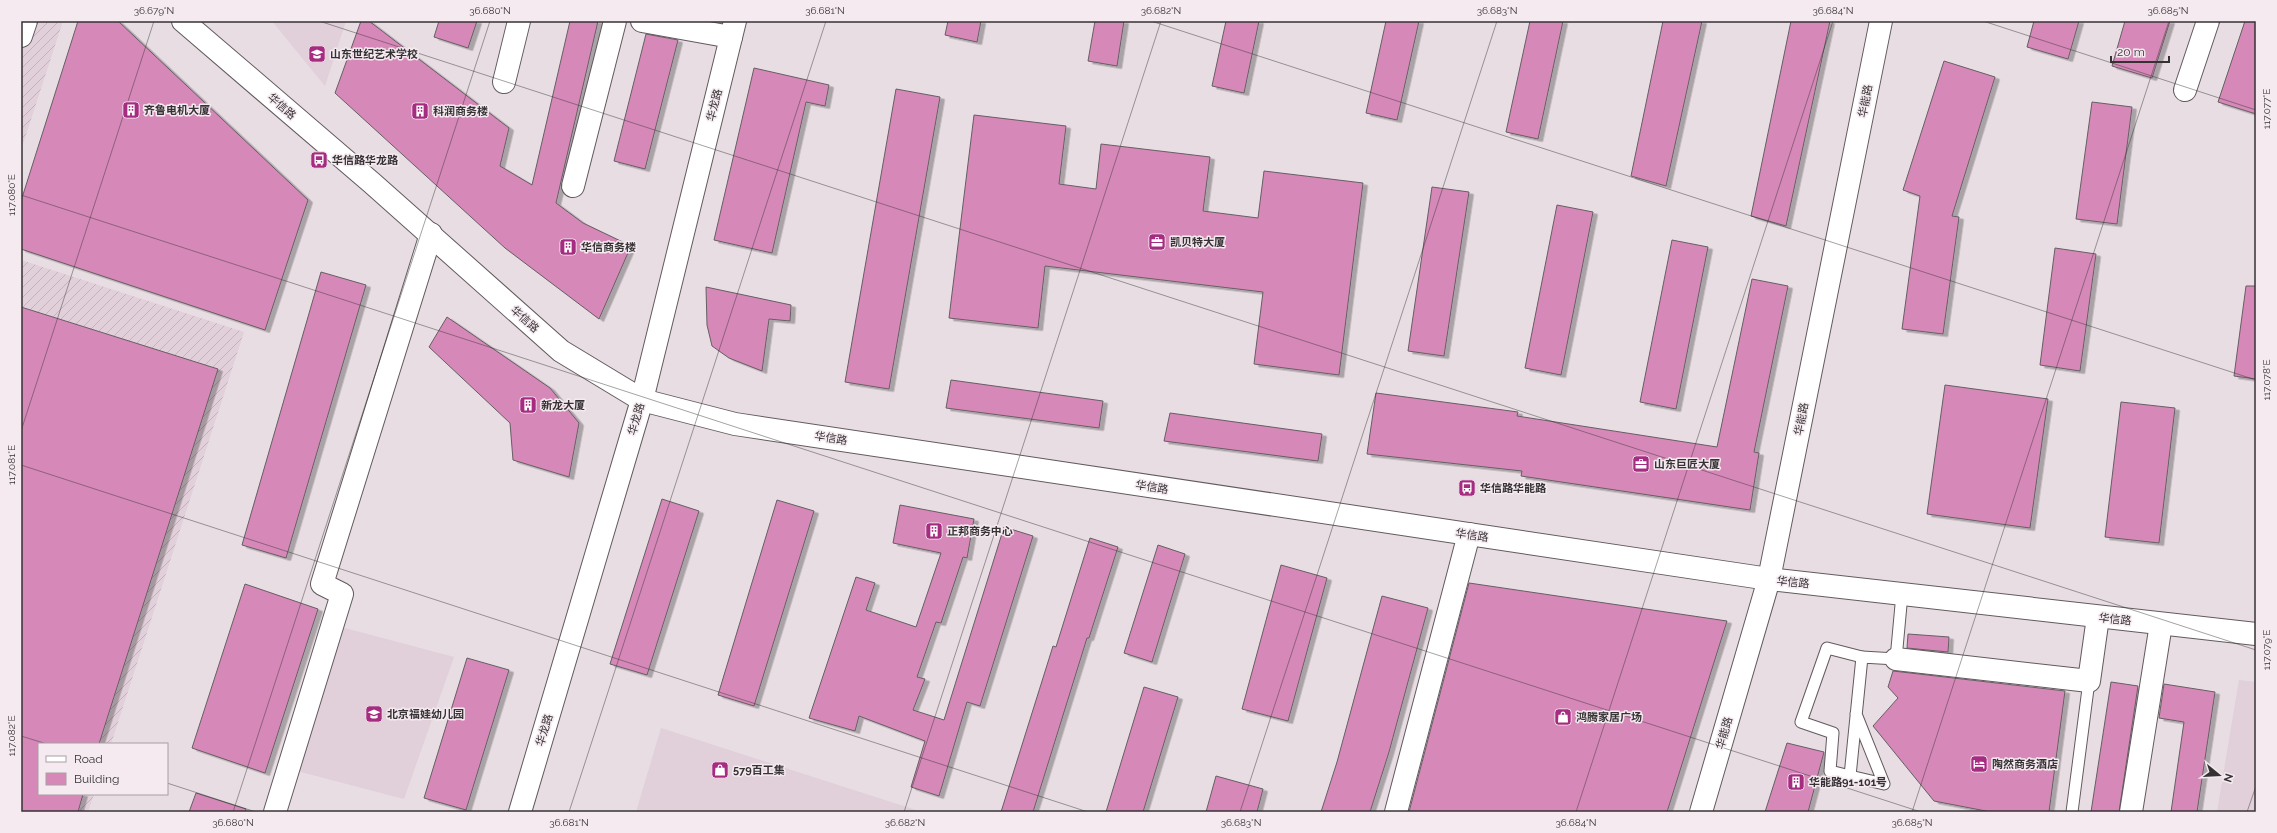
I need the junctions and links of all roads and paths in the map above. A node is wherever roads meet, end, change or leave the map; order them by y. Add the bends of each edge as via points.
1 (26, 21) edge
2 (183, 21) edge
3 (519, 21) edge
4 (615, 21) edge
5 (642, 21) edge
6 (1881, 21) edge
7 (2208, 21) edge
8 (733, 29) edge
9 (21, 36) edge
10 (504, 82) dead end
11 (2185, 90) dead end
12 (573, 186) dead end
13 (431, 234) junction
14 (642, 400) junction
15 (1469, 534) junction
16 (1769, 579) junction
17 (1902, 594) junction
18 (2098, 617) junction
19 (2161, 624) junction
20 (2256, 634) edge
21 (1862, 657) junction
22 (1896, 659) junction
23 (2089, 681) junction
24 (1856, 714) junction
25 (1850, 776) junction
26 (275, 812) edge
27 (520, 812) edge
28 (1396, 812) edge
29 (1701, 812) edge
30 (2072, 812) edge
31 (2131, 812) edge

1 - 9 main road
2 - 13 main road, 华信路
3 - 10 main road
4 - 12 main road
5 - 8 main road
6 - 16 main road, 华能路
7 - 11 main road
8 - 14 main road, 华龙路
13 - 14 main road, 华信路 via 561,352
13 - 26 main road via 322,584 342,594
14 - 15 main road, 华信路 via 735,424
14 - 27 main road, 华龙路
15 - 16 main road, 华信路
15 - 28 main road
16 - 17 main road, 华信路
16 - 29 main road, 华能路
17 - 18 main road, 华信路
17 - 22 lane
18 - 19 main road, 华信路
18 - 23 main road
19 - 20 main road, 华信路
19 - 31 main road
21 - 22 lane
21 - 24 lane
21 - 25 lane via 1827,648 1801,722 1833,733 1830,771
22 - 23 main road
23 - 30 lane
24 - 25 lane
24 - 25 lane via 1884,784

